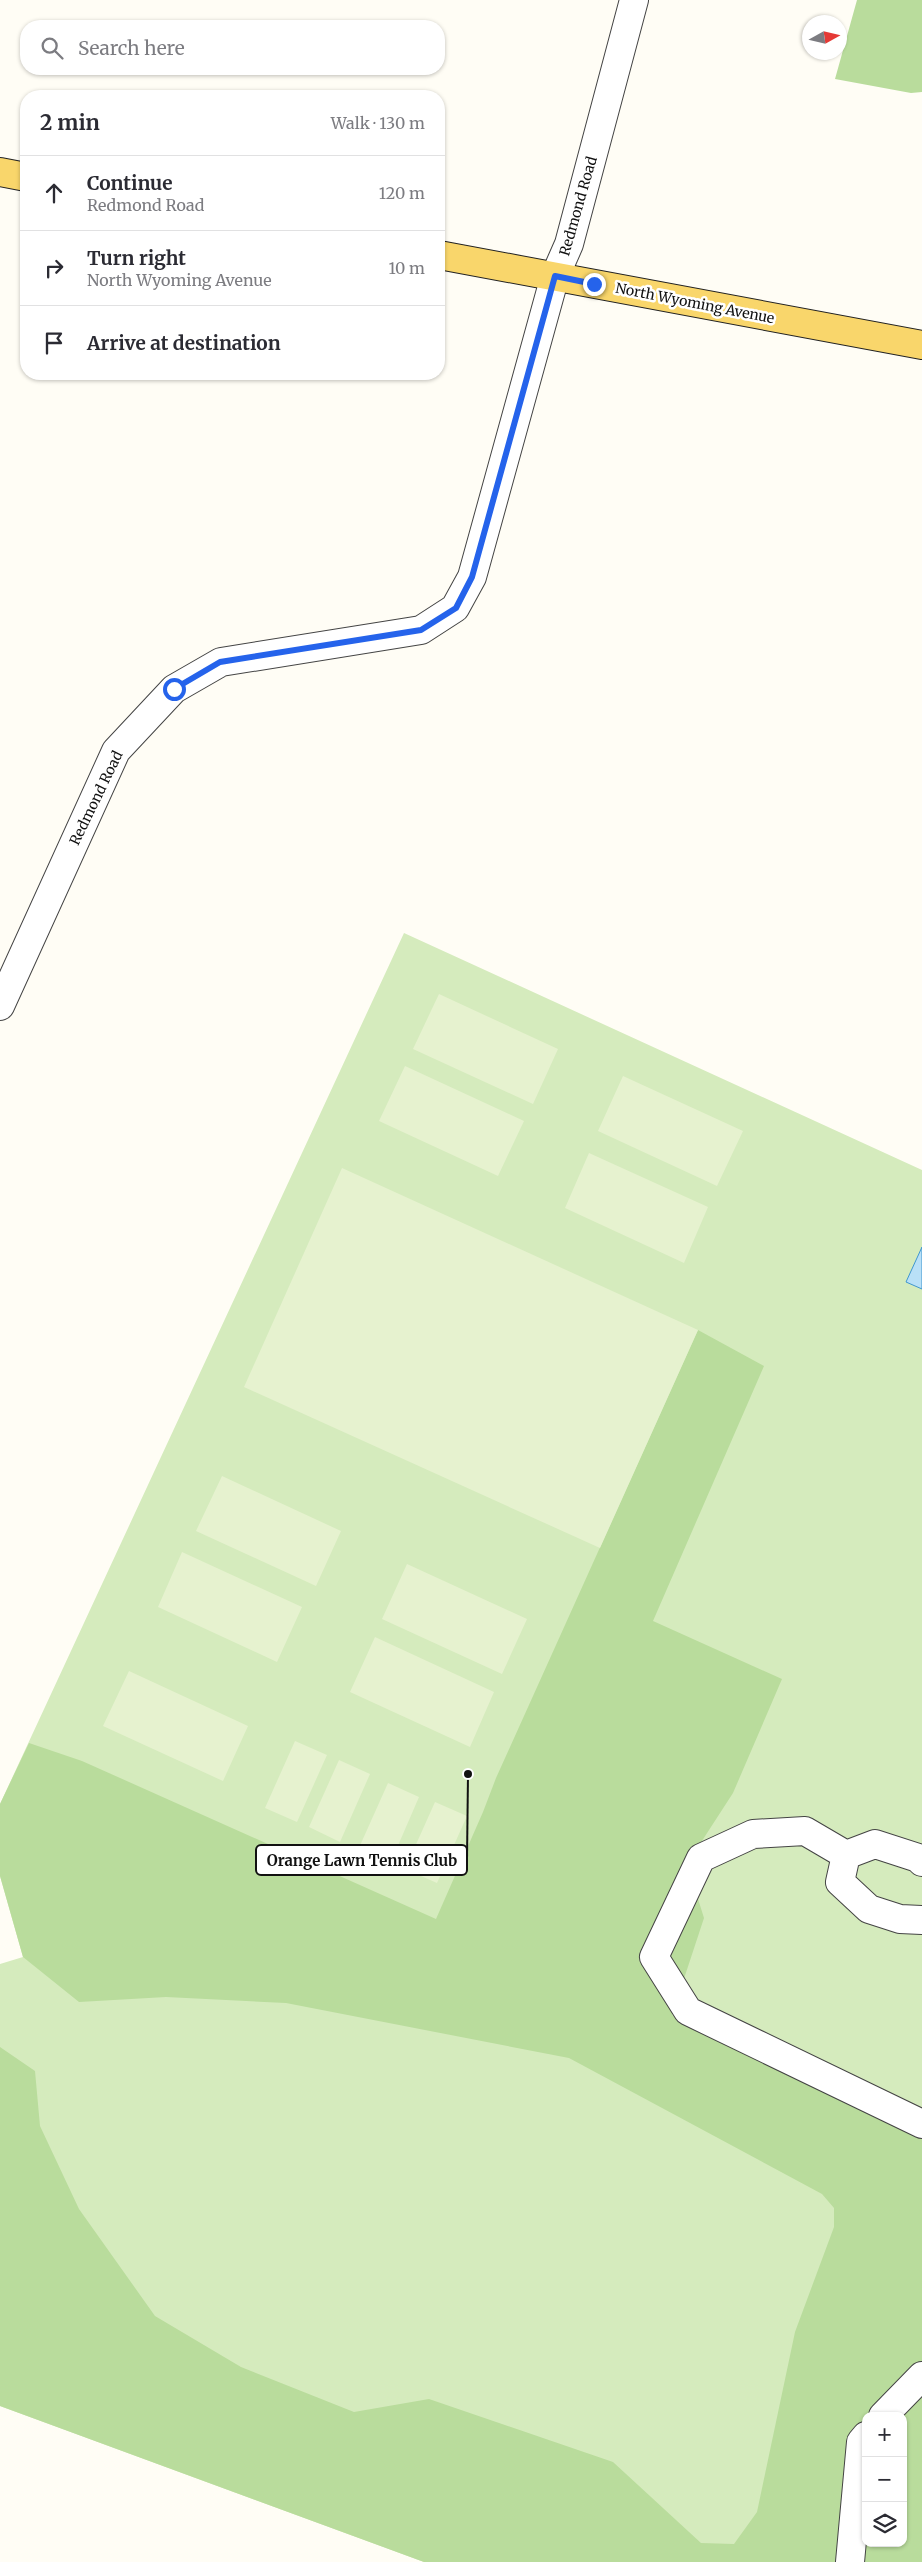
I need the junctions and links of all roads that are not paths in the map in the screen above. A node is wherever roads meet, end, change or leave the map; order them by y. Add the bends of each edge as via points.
1 (634, 0) edge
2 (0, 172) edge
3 (20, 176) edge
4 (445, 255) edge
5 (555, 276) junction
6 (922, 345) edge
7 (0, 1006) edge
8 (846, 1855) junction
9 (922, 1862) edge
10 (922, 1920) edge
11 (922, 2124) edge
12 (922, 2376) edge
13 (887, 2412) edge
14 (862, 2441) edge
15 (850, 2562) edge

1 - 5 street, Redmond Road via 569,244
2 - 3 main road
4 - 5 main road, North Wyoming Avenue
5 - 6 main road, North Wyoming Avenue
5 - 7 street, Redmond Road via 472,577 456,608 421,630 220,662 174,689 116,752
8 - 9 street via 875,1844
8 - 10 street via 840,1882 869,1910 900,1919
8 - 11 street via 805,1831 753,1834 702,1858 654,1957 688,2011
12 - 13 street
14 - 15 street

